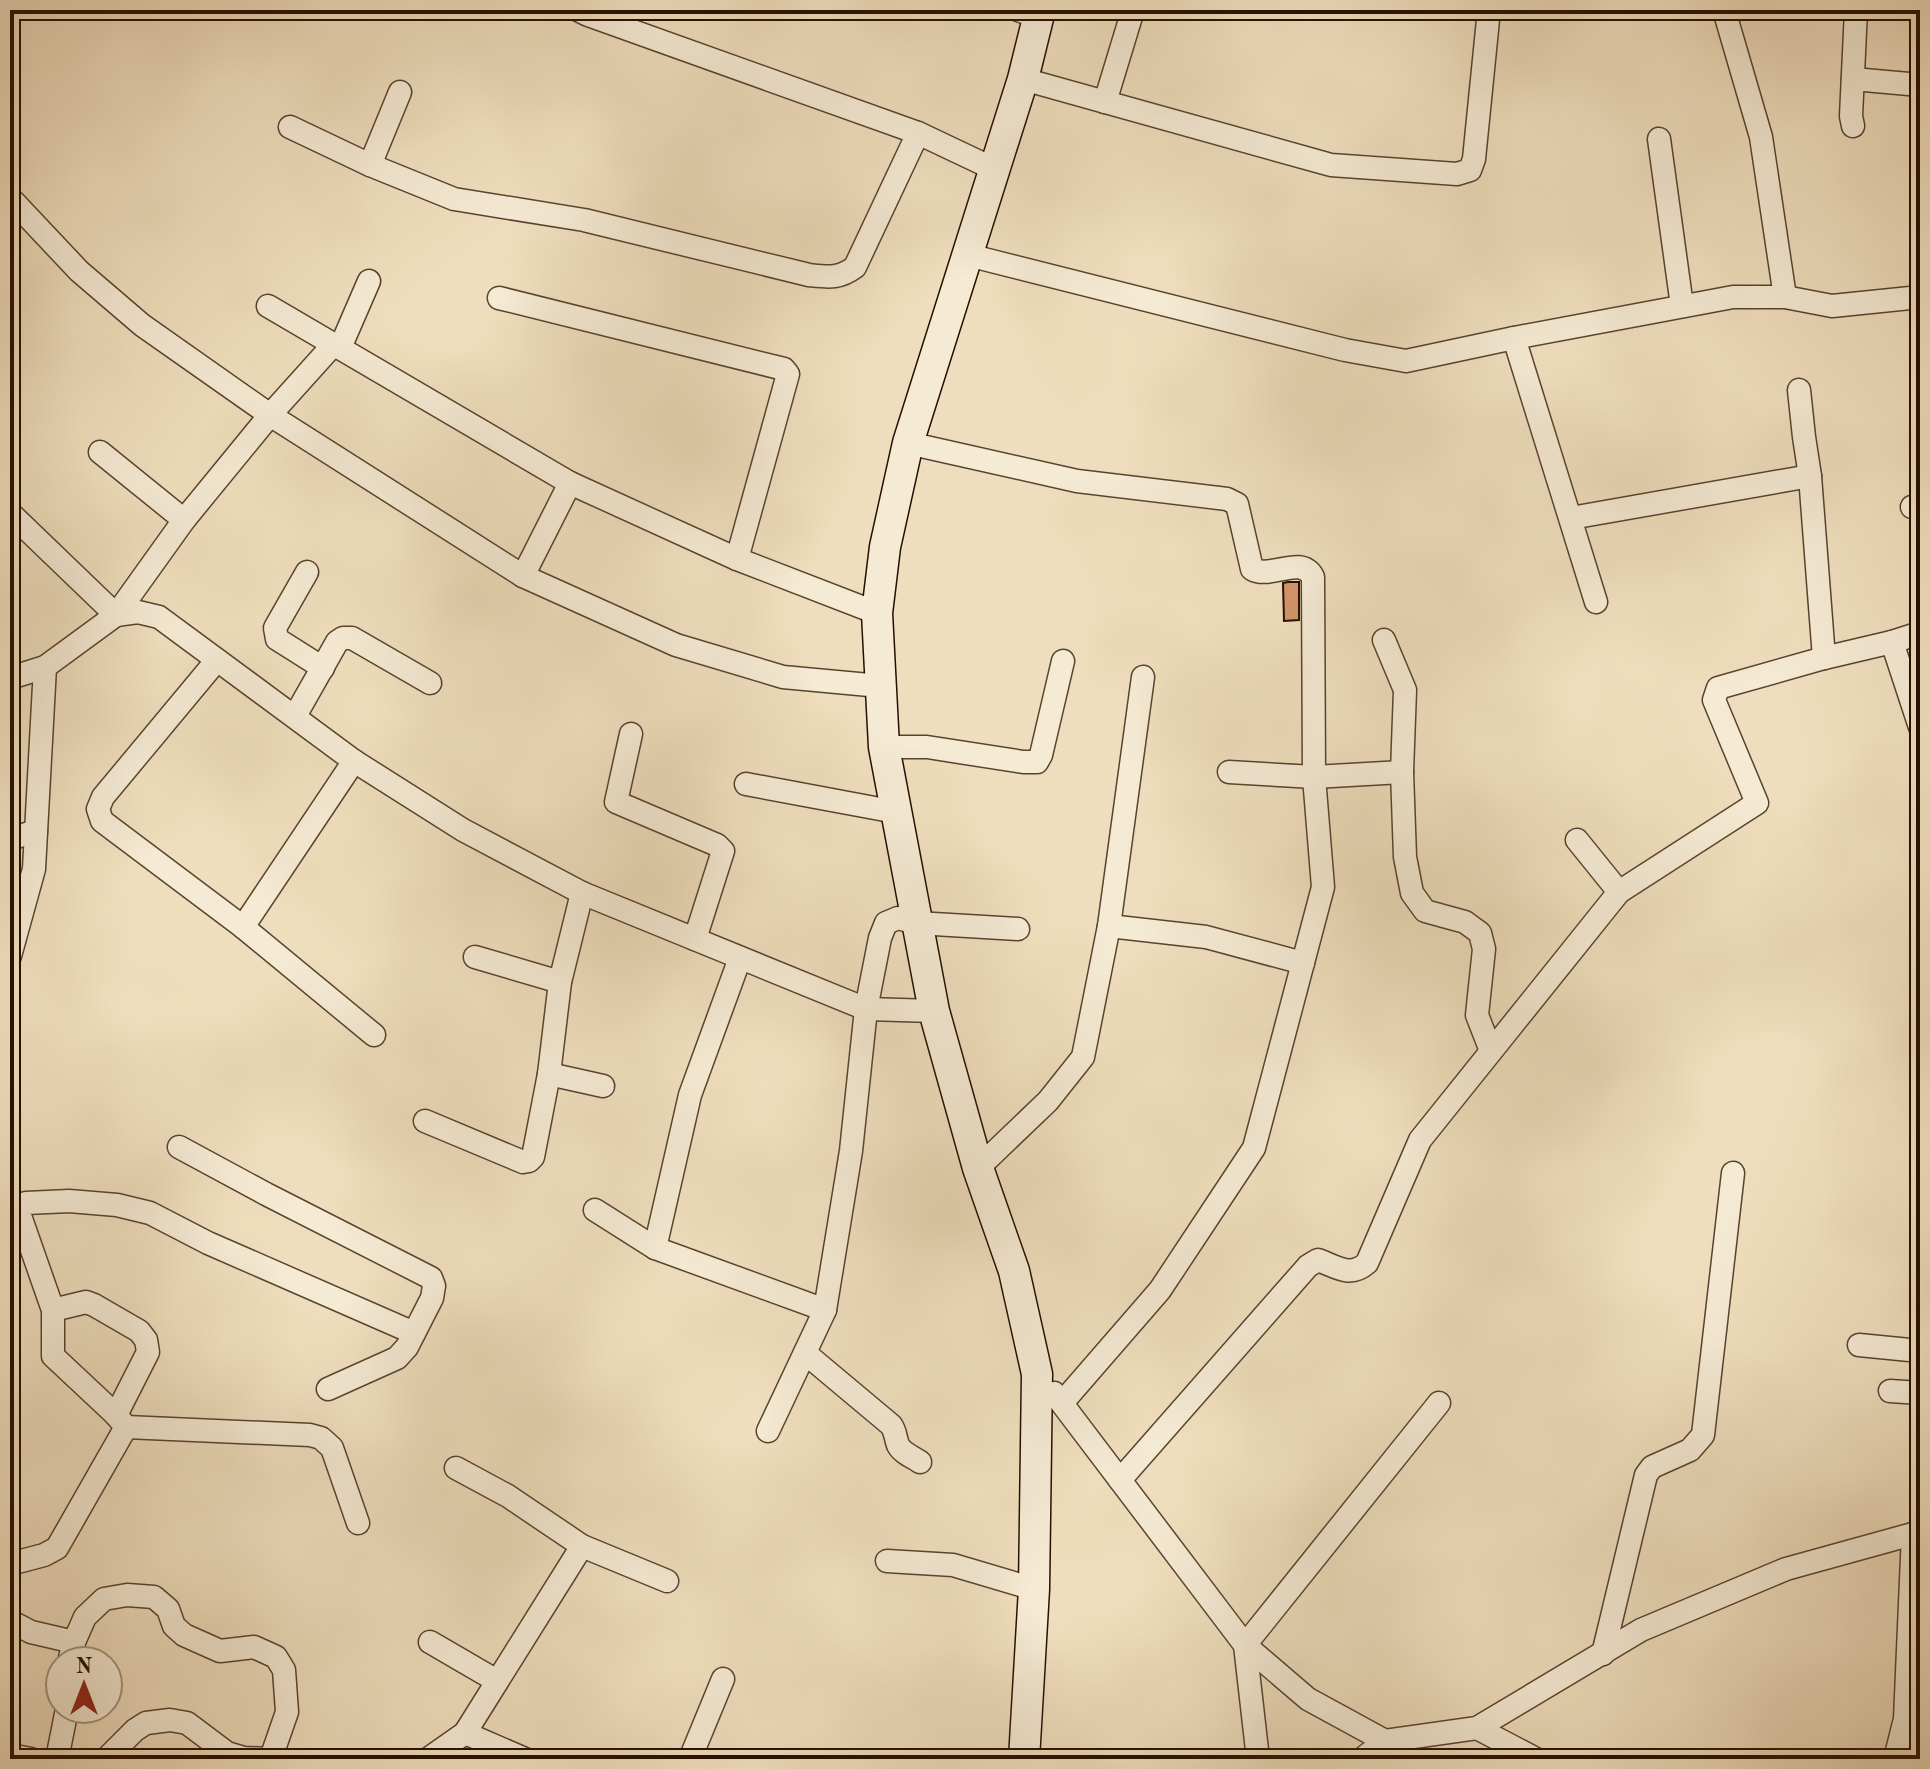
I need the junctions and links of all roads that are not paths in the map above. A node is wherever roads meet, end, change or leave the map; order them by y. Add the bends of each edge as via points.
1 (578, 10) edge
2 (1133, 10) edge
3 (1489, 10) edge
4 (1724, 10) edge
5 (1856, 10) edge
6 (1032, 12) edge
7 (1023, 79) junction
8 (1853, 79) junction
9 (1920, 85) edge
10 (400, 92) dead end
11 (1105, 102) junction
12 (1853, 126) dead end
13 (290, 127) dead end
14 (918, 133) junction
15 (1659, 139) dead end
16 (370, 165) junction
17 (994, 169) junction
18 (14, 202) dead end
19 (968, 255) junction
20 (369, 281) dead end
21 (1785, 297) junction
22 (1920, 297) edge
23 (499, 298) dead end
24 (268, 306) dead end
25 (1682, 306) junction
26 (1514, 338) junction
27 (337, 346) junction
28 (1799, 390) dead end
29 (270, 415) junction
30 (908, 443) junction
31 (100, 452) dead end
32 (1810, 476) junction
33 (570, 483) junction
34 (10, 513) edge
35 (1571, 518) junction
36 (184, 520) junction
37 (737, 559) junction
38 (307, 572) dead end
39 (523, 576) junction
40 (1596, 602) dead end
41 (877, 613) junction
42 (116, 615) junction
43 (1920, 633) edge
44 (1384, 640) dead end
45 (1892, 642) junction
46 (1824, 658) junction
47 (217, 660) junction
48 (1063, 661) dead end
49 (45, 667) junction
50 (323, 668) junction
51 (1143, 677) dead end
52 (10, 678) edge
53 (430, 683) dead end
54 (880, 686) junction
55 (295, 716) junction
56 (1920, 727) edge
57 (631, 734) dead end
58 (884, 747) junction
59 (354, 761) junction
60 (1229, 772) dead end
61 (1402, 772) junction
62 (1314, 777) junction
63 (746, 784) dead end
64 (896, 812) junction
65 (36, 831) junction
66 (10, 839) edge
67 (1577, 840) dead end
68 (1619, 892) junction
69 (582, 893) junction
70 (917, 923) junction
71 (15, 924) edge
72 (1109, 926) junction
73 (243, 927) junction
74 (1018, 929) dead end
75 (695, 939) junction
76 (10, 956) edge
77 (475, 957) dead end
78 (740, 958) junction
79 (1303, 963) junction
80 (560, 982) junction
81 (866, 1009) junction
82 (934, 1011) junction
83 (374, 1035) dead end
84 (1491, 1051) junction
85 (549, 1074) junction
86 (603, 1086) dead end
87 (425, 1121) dead end
88 (179, 1147) dead end
89 (978, 1168) junction
90 (1733, 1173) dead end
91 (595, 1210) dead end
92 (655, 1248) junction
93 (53, 1310) junction
94 (825, 1310) junction
95 (414, 1333) junction
96 (1859, 1345) dead end
97 (1920, 1351) edge
98 (805, 1353) junction
99 (1037, 1374) junction
100 (328, 1389) dead end
101 (1890, 1391) dead end
102 (1920, 1393) edge
103 (1062, 1403) junction
104 (1439, 1403) dead end
105 (121, 1421) junction
106 (768, 1431) dead end
107 (920, 1462) dead end
108 (456, 1468) dead end
109 (1120, 1480) junction
110 (358, 1523) dead end
111 (1916, 1533) edge
112 (582, 1546) junction
113 (887, 1561) dead end
114 (10, 1564) edge
115 (667, 1581) dead end
116 (1034, 1589) junction
117 (10, 1621) edge
118 (430, 1642) dead end
119 (59, 1645) edge
120 (74, 1645) edge
121 (1245, 1645) junction
122 (1603, 1654) junction
123 (723, 1679) dead end
124 (497, 1681) junction
125 (64, 1725) edge
126 (1477, 1728) junction
127 (465, 1733) junction
128 (1385, 1741) junction
129 (10, 1755) edge
130 (31, 1759) edge
131 (57, 1759) edge
132 (106, 1759) edge
133 (271, 1759) edge
134 (428, 1759) edge
135 (525, 1759) edge
136 (690, 1759) edge
137 (1024, 1759) edge
138 (1258, 1759) edge
139 (1362, 1759) edge
140 (1536, 1759) edge
141 (1895, 1759) edge

1 - 14 street
2 - 11 street
3 - 11 street via 1474,159 1470,170 1457,174 1331,165
4 - 21 street via 1761,137
5 - 8 street
6 - 7 main road
7 - 11 street
7 - 17 main road
8 - 9 street
8 - 12 street
10 - 16 street
13 - 16 street
14 - 16 street via 855,267 844,275 825,277 584,220 454,199
14 - 17 street
15 - 25 street
17 - 19 main road
18 - 29 street via 79,271 142,325
19 - 26 street via 1406,361
19 - 30 main road
20 - 27 street
21 - 22 street via 1832,306
21 - 25 street via 1733,297
23 - 37 street via 784,369 788,374
24 - 27 street
25 - 26 street
26 - 35 street
27 - 29 street
27 - 33 street
28 - 32 street
29 - 36 street
29 - 39 street
30 - 41 main road
30 - 62 street via 1077,481 1237,504 1252,569 1258,573 1302,566 1313,577
31 - 36 street
32 - 35 street
32 - 46 street
33 - 37 street
33 - 39 street
34 - 42 street
35 - 40 street
36 - 42 street
37 - 41 street
38 - 50 street via 275,628 277,639
39 - 54 street via 676,645 783,677
41 - 54 main road
42 - 47 street via 138,612 159,617
42 - 49 street
43 - 45 street
44 - 61 street via 1405,690
45 - 46 street
45 - 56 street
46 - 68 street via 1718,688 1714,700 1757,803
47 - 55 street
47 - 73 street via 98,809 102,821
48 - 58 street via 1037,762 927,747
49 - 52 street
49 - 65 street
50 - 53 street via 337,642 352,638
50 - 55 street
51 - 72 street
54 - 58 main road
55 - 59 street
57 - 75 street via 616,802 723,851
58 - 64 main road
59 - 69 street via 463,830
59 - 73 street
60 - 62 street
61 - 62 street
61 - 84 street via 1405,857 1412,893 1425,911 1465,922 1480,933 1484,949 1477,1015
62 - 79 street via 1323,887
63 - 64 street
64 - 70 main road
65 - 66 street
65 - 71 street via 34,869
67 - 68 street
68 - 84 street
69 - 75 street
69 - 80 street
70 - 74 street
70 - 81 street via 898,918 886,923
70 - 82 main road
71 - 76 street
72 - 79 street via 1206,937
72 - 89 street via 1083,1057 1048,1101
73 - 83 street
75 - 78 street
77 - 80 street
78 - 81 street
78 - 92 street via 690,1095
79 - 103 street via 1254,1148 1160,1290
80 - 85 street
81 - 82 street
81 - 94 street via 851,1151
82 - 89 main road
84 - 109 street via 1420,1140 1367,1263 1349,1272 1318,1260 1308,1266
85 - 86 street
85 - 87 street via 529,1161
88 - 95 street via 431,1278 432,1298
89 - 99 main road via 1014,1271
90 - 122 street via 1703,1435 1690,1450 1646,1475
91 - 92 street
92 - 94 street
93 - 95 street via 19,1213 26,1203 69,1201 150,1213
93 - 105 street via 53,1356
93 - 105 street via 86,1302 146,1340 148,1352
94 - 98 street
95 - 100 street via 397,1358
96 - 97 street
98 - 106 street
98 - 107 street via 891,1425 901,1450
99 - 103 street
99 - 116 main road
101 - 102 street
103 - 109 street
104 - 121 street
105 - 110 street via 321,1438 332,1448
105 - 114 street via 57,1548
108 - 112 street
109 - 121 street
111 - 122 street via 1786,1569 1641,1630
111 - 141 street via 1905,1719
112 - 115 street
112 - 124 street
113 - 116 street via 953,1565
116 - 137 main road
117 - 119 street
118 - 124 street
120 - 133 street via 85,1617 104,1599 127,1595 154,1597 184,1635 220,1651 254,1647 276,1657 284,1670 287,1712
121 - 128 street via 1308,1699
121 - 138 street
122 - 126 street
123 - 136 street
124 - 127 street
125 - 131 street
126 - 128 street
126 - 140 street
127 - 134 street
127 - 135 street
128 - 139 street
129 - 130 street
132 - 133 street via 146,1723 170,1720 187,1723 227,1753

